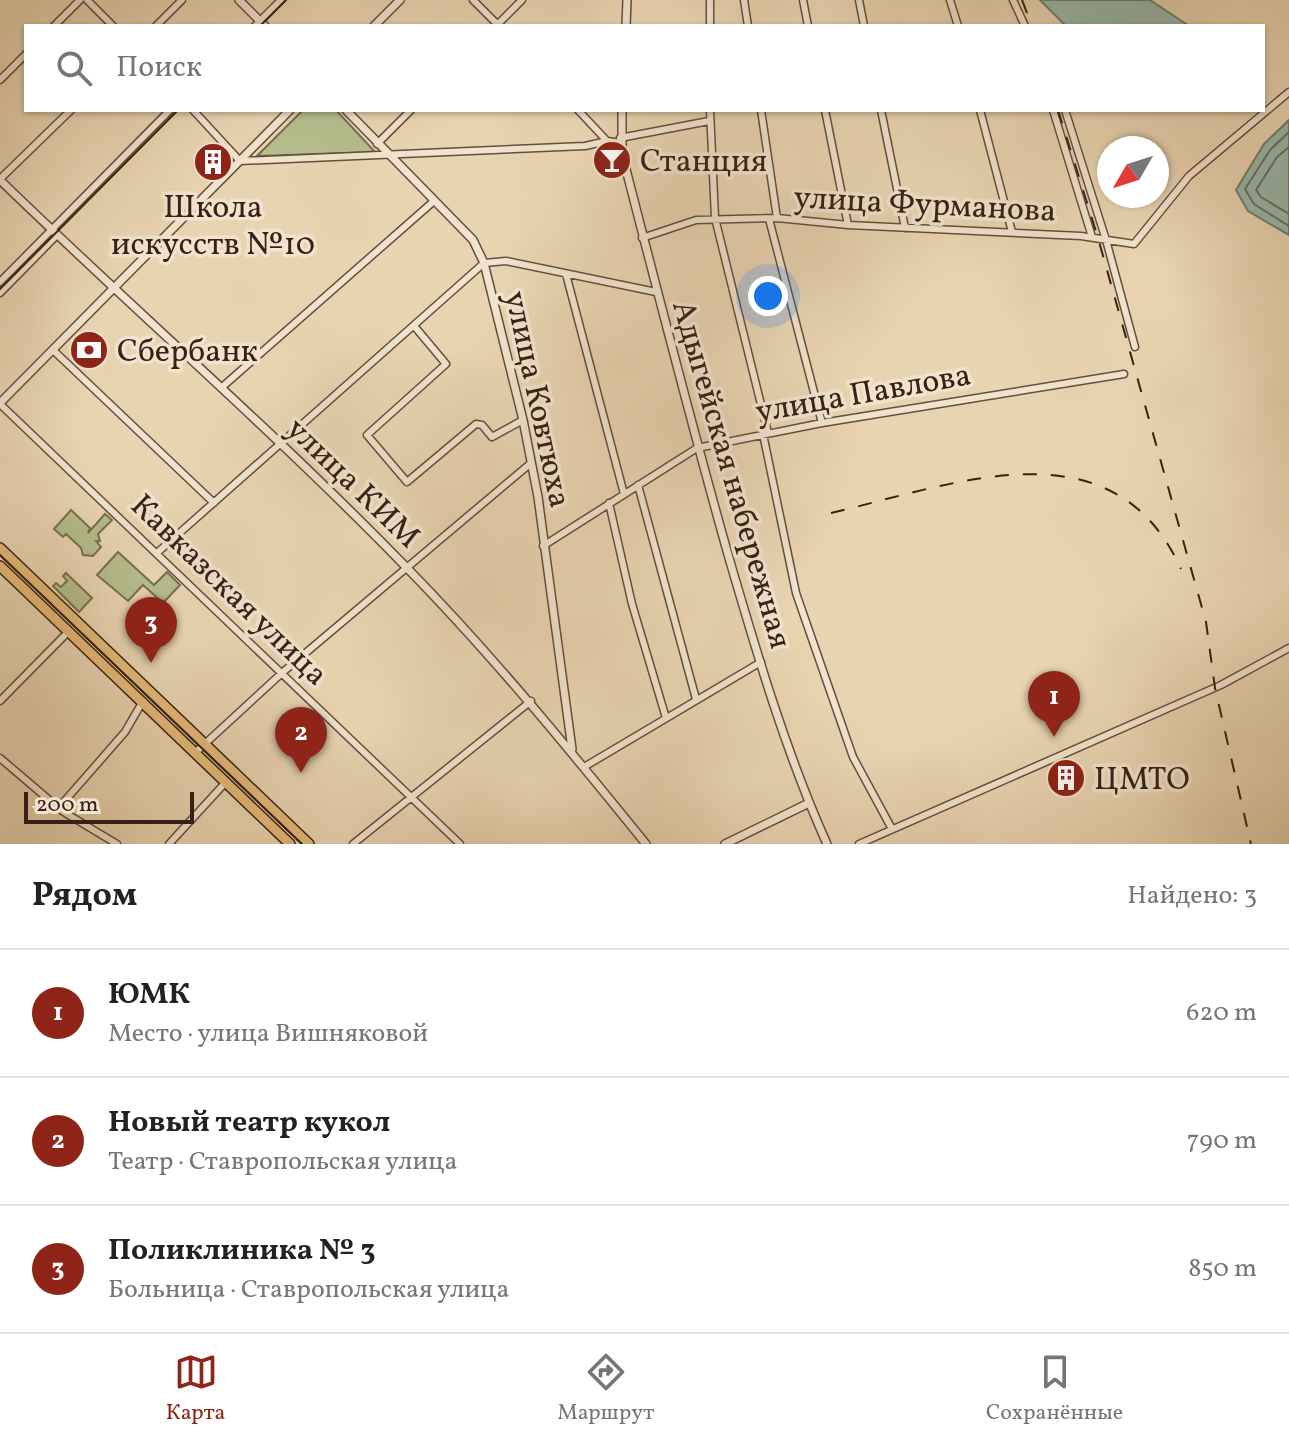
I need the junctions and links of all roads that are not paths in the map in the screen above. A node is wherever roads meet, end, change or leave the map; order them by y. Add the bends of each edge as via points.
1 (80, 0) edge
2 (87, 0) edge
3 (182, 0) edge
4 (239, 0) edge
5 (281, 0) edge
6 (400, 0) edge
7 (473, 0) edge
8 (522, 0) edge
9 (627, 0) edge
10 (710, 0) edge
11 (744, 0) edge
12 (803, 0) edge
13 (859, 0) edge
14 (950, 0) edge
15 (1013, 0) edge
16 (56, 24) edge
17 (111, 24) edge
18 (158, 24) edge
19 (260, 24) edge
20 (376, 24) edge
21 (495, 24) edge
22 (499, 24) edge
23 (626, 24) edge
24 (710, 24) edge
25 (748, 24) edge
26 (808, 24) edge
27 (864, 24) edge
28 (957, 24) edge
29 (1024, 24) edge
30 (24, 56) edge
31 (0, 80) edge
32 (1289, 92) edge
33 (69, 112) edge
34 (168, 112) edge
35 (195, 112) edge
36 (288, 112) edge
37 (348, 112) edge
38 (409, 112) edge
39 (580, 112) edge
40 (622, 112) edge
41 (710, 112) edge
42 (761, 112) edge
43 (825, 112) edge
44 (881, 112) edge
45 (981, 112) edge
46 (1054, 112) edge
47 (1066, 112) edge
48 (709, 121) junction
49 (621, 141) junction
50 (603, 142) dead end
51 (377, 144) junction
52 (389, 155) junction
53 (240, 161) junction
54 (0, 180) edge
55 (434, 201) junction
56 (715, 218) junction
57 (773, 218) junction
58 (848, 225) junction
59 (905, 228) junction
60 (54, 232) junction
61 (1012, 232) junction
62 (1092, 237) junction
63 (642, 238) junction
64 (1106, 240) junction
65 (484, 263) junction
66 (566, 274) junction
67 (0, 282) edge
68 (115, 289) junction
69 (656, 292) junction
70 (0, 293) edge
71 (415, 327) junction
72 (1135, 347) dead end
73 (53, 350) junction
74 (1124, 374) dead end
75 (221, 388) junction
76 (0, 404) edge
77 (523, 420) junction
78 (822, 423) junction
79 (766, 434) junction
80 (282, 444) junction
81 (697, 448) junction
82 (531, 463) junction
83 (638, 485) junction
84 (624, 494) junction
85 (214, 503) junction
86 (609, 503) junction
87 (543, 546) junction
88 (0, 548) edge
89 (158, 552) junction
90 (0, 566) edge
91 (408, 568) junction
92 (69, 631) junction
93 (1289, 648) edge
94 (761, 662) junction
95 (283, 672) junction
96 (696, 699) junction
97 (0, 701) edge
98 (143, 701) junction
99 (531, 701) junction
100 (666, 718) junction
101 (206, 742) junction
102 (196, 752) junction
103 (572, 752) junction
104 (0, 758) edge
105 (584, 767) junction
106 (226, 781) junction
107 (411, 796) junction
108 (809, 803) junction
109 (62, 811) junction
110 (892, 829) junction
111 (117, 844) edge
112 (169, 844) edge
113 (290, 844) edge
114 (309, 844) edge
115 (353, 844) edge
116 (460, 844) edge
117 (646, 844) edge
118 (725, 844) edge
119 (827, 844) edge
120 (859, 844) edge

1 - 16 street
2 - 17 street
3 - 18 street
4 - 19 street
5 - 19 street
6 - 20 street
7 - 21 street
8 - 22 street
9 - 23 street
10 - 24 street
11 - 25 street
12 - 26 street
13 - 27 street
14 - 28 street
15 - 29 street
30 - 31 street
32 - 64 street, улица Фурманова via 1189,176 1134,244
33 - 54 street
34 - 60 street
35 - 53 street
36 - 53 street
37 - 51 street, улица Ковтюха
38 - 51 street
39 - 49 street via 607,141
40 - 49 street, Адыгейская набережная
41 - 48 street
42 - 57 street
43 - 58 street
44 - 59 street
45 - 61 street
46 - 62 street
47 - 64 street
48 - 49 street
48 - 56 street
49 - 63 street, Адыгейская набережная
50 - 52 street
51 - 52 street, улица Ковтюха
52 - 53 street
52 - 55 street, улица Ковтюха
53 - 68 street
54 - 60 street, улица КИМ
55 - 65 street, улица Ковтюха via 473,240
55 - 75 street
56 - 57 street, улица Фурманова
56 - 63 street, улица Фурманова
56 - 79 street
57 - 58 street, улица Фурманова
57 - 78 street
58 - 59 street, улица Фурманова
59 - 61 street, улица Фурманова
60 - 67 street
60 - 68 street, улица КИМ
60 - 70 street
61 - 62 street, улица Фурманова
62 - 64 street, улица Фурманова
63 - 69 street, Адыгейская набережная
64 - 72 street
65 - 66 street via 506,261
65 - 71 street
65 - 77 street, улица Ковтюха
66 - 69 street
66 - 84 street
68 - 73 street
68 - 75 street, улица КИМ
69 - 81 street, Адыгейская набережная
71 - 77 street via 446,364 367,435 407,482 476,424 492,437
71 - 80 street
73 - 76 street
73 - 85 street
74 - 78 street, улица Павлова
75 - 80 street, улица КИМ
76 - 89 street, Кавказская улица
77 - 82 street, улица Ковтюха
78 - 79 street, улица Павлова
79 - 81 street, улица Павлова
79 - 110 street via 796,593 853,757
80 - 85 street
80 - 91 street, улица КИМ
81 - 83 street, улица Павлова
81 - 94 street, Адыгейская набережная
82 - 87 street, улица Ковтюха
82 - 91 street
83 - 84 street, улица Павлова
83 - 96 street
84 - 86 street, улица Павлова
85 - 89 street
86 - 87 street, улица Павлова
86 - 100 street
87 - 103 street, улица Ковтюха
88 - 101 main road
89 - 95 street, Кавказская улица
90 - 92 main road
91 - 95 street
91 - 99 street, улица КИМ
92 - 97 street
92 - 98 main road
93 - 110 street via 1221,685
94 - 96 street
94 - 108 street, Адыгейская набережная
95 - 101 street
95 - 107 street, Кавказская улица
96 - 100 street
98 - 102 main road
98 - 109 street via 125,732 72,788
99 - 103 street, улица КИМ
99 - 107 street
100 - 105 street
101 - 102 street
101 - 114 main road
102 - 106 main road
103 - 105 street, улица КИМ
104 - 109 street
105 - 117 street, улица КИМ
106 - 112 street
106 - 113 main road
107 - 115 street
107 - 116 street, Кавказская улица
108 - 118 street
108 - 119 street, Адыгейская набережная
109 - 111 street
110 - 120 street

